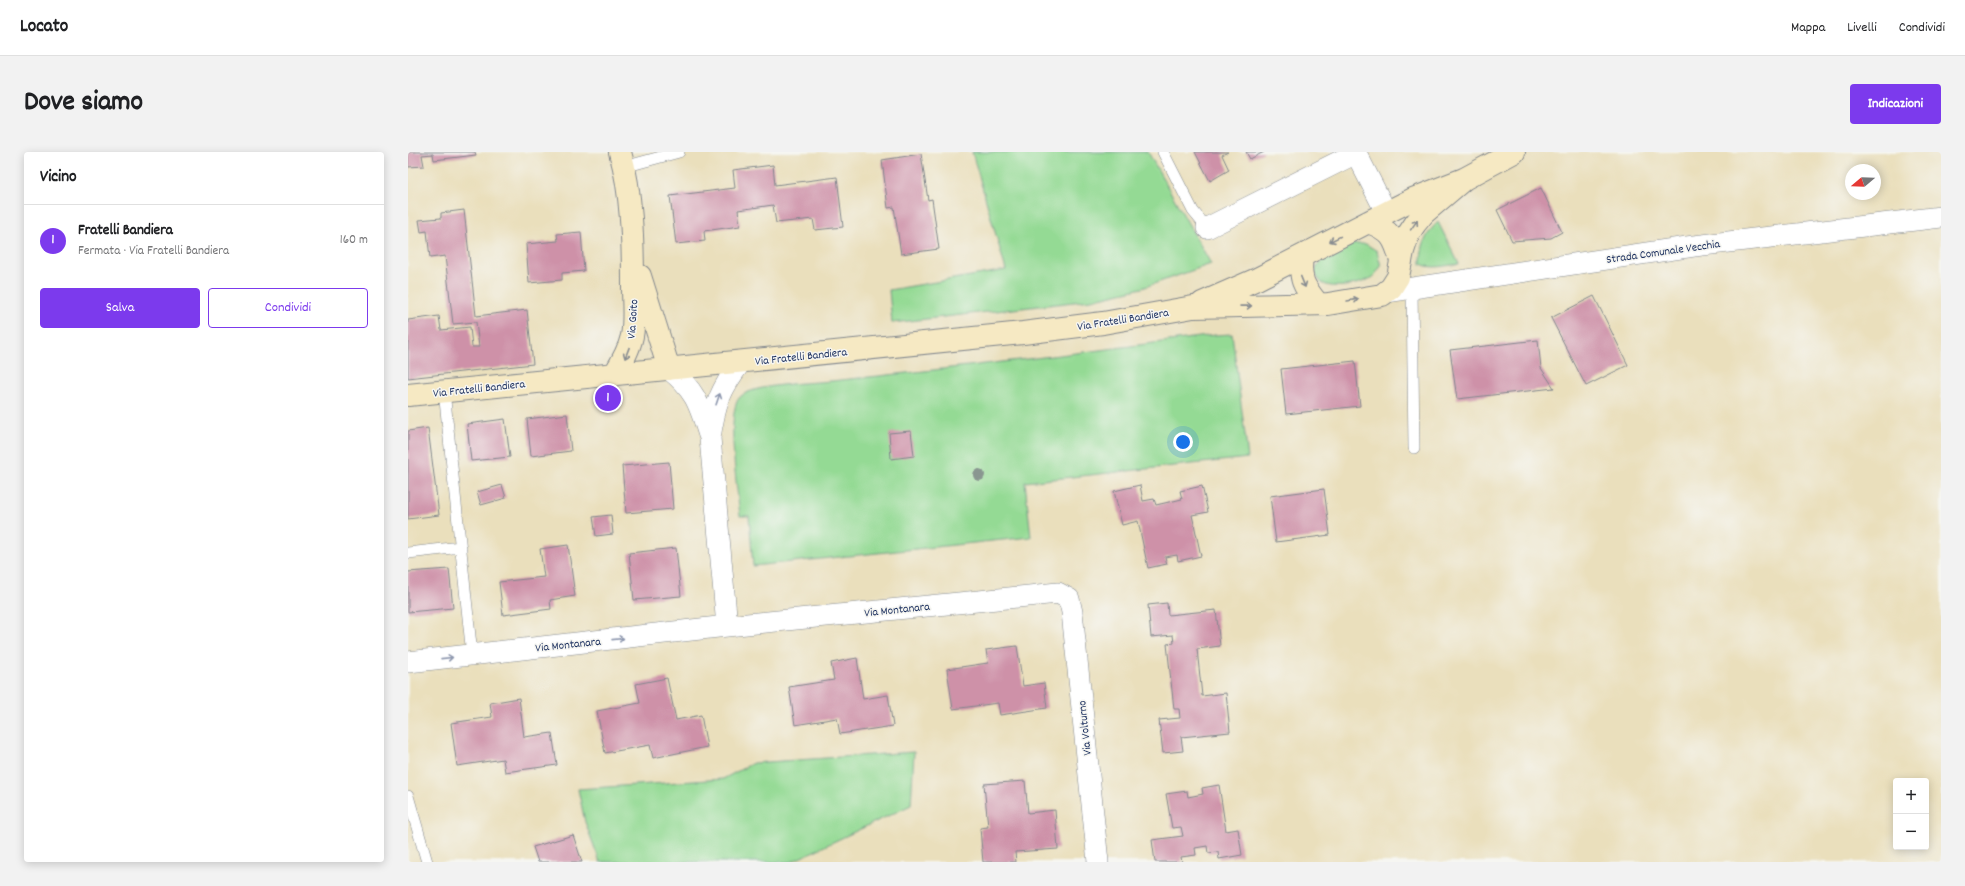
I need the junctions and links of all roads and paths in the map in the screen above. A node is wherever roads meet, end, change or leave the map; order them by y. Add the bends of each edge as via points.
1 (679, 152) edge
2 (1163, 152) edge
3 (1514, 152) edge
4 (622, 159) edge
5 (1464, 179) junction
6 (1377, 217) junction
7 (1941, 217) edge
8 (1208, 228) joint
9 (1302, 256) junction
10 (633, 258) junction
11 (1401, 261) junction
12 (1412, 289) junction
13 (1386, 292) junction
14 (1318, 304) junction
15 (1193, 307) junction
16 (740, 362) junction
17 (669, 369) junction
18 (614, 374) junction
19 (444, 391) junction
20 (408, 395) edge
21 (710, 438) junction
22 (1414, 448) dead end
23 (461, 547) junction
24 (408, 553) edge
25 (1066, 596) joint
26 (727, 626) junction
27 (472, 655) junction
28 (408, 662) edge
29 (408, 796) edge
30 (427, 862) edge
31 (1098, 862) edge

1 - 4 lane
2 - 8 lane via 1191,206
3 - 5 main road, Via Fratelli Bandiera
4 - 10 main road, Via Goito
5 - 6 main road, Via Fratelli Bandiera via 1413,199
11 -> 5 main road, Via Fratelli Bandiera via 1409,233 1415,224 1424,213
6 - 8 street via 1356,153
6 -> 9 main road, Via Fratelli Bandiera
6 - 11 main road via 1389,233
7 - 12 street, Strada Comunale Vecchia via 1694,246
9 -> 14 main road via 1301,277 1308,292
9 - 15 main road, Via Fratelli Bandiera
10 - 17 main road, Via Goito
10 -> 18 main road, Via Goito via 632,335 625,358
11 - 13 main road, Via Fratelli Bandiera via 1398,277
12 - 13 street, Strada Comunale Vecchia
12 - 22 lane
14 -> 13 main road, Via Fratelli Bandiera via 1378,296
15 -> 14 main road, Via Fratelli Bandiera
15 - 16 main road, Via Fratelli Bandiera via 1083,326
16 - 17 main road, Via Fratelli Bandiera
21 -> 16 street via 721,391
17 - 18 main road, Via Fratelli Bandiera
17 - 21 street via 685,382 695,396
18 - 19 main road, Via Fratelli Bandiera
19 - 20 main road, Via Fratelli Bandiera
19 - 23 lane
21 - 26 street
23 - 24 lane
23 - 27 lane
25 - 26 street, Via Montanara via 1053,593
25 - 31 street, Via Volturno via 1072,612
27 -> 26 street, Via Montanara
28 -> 27 street, Via Montanara
29 - 30 lane

